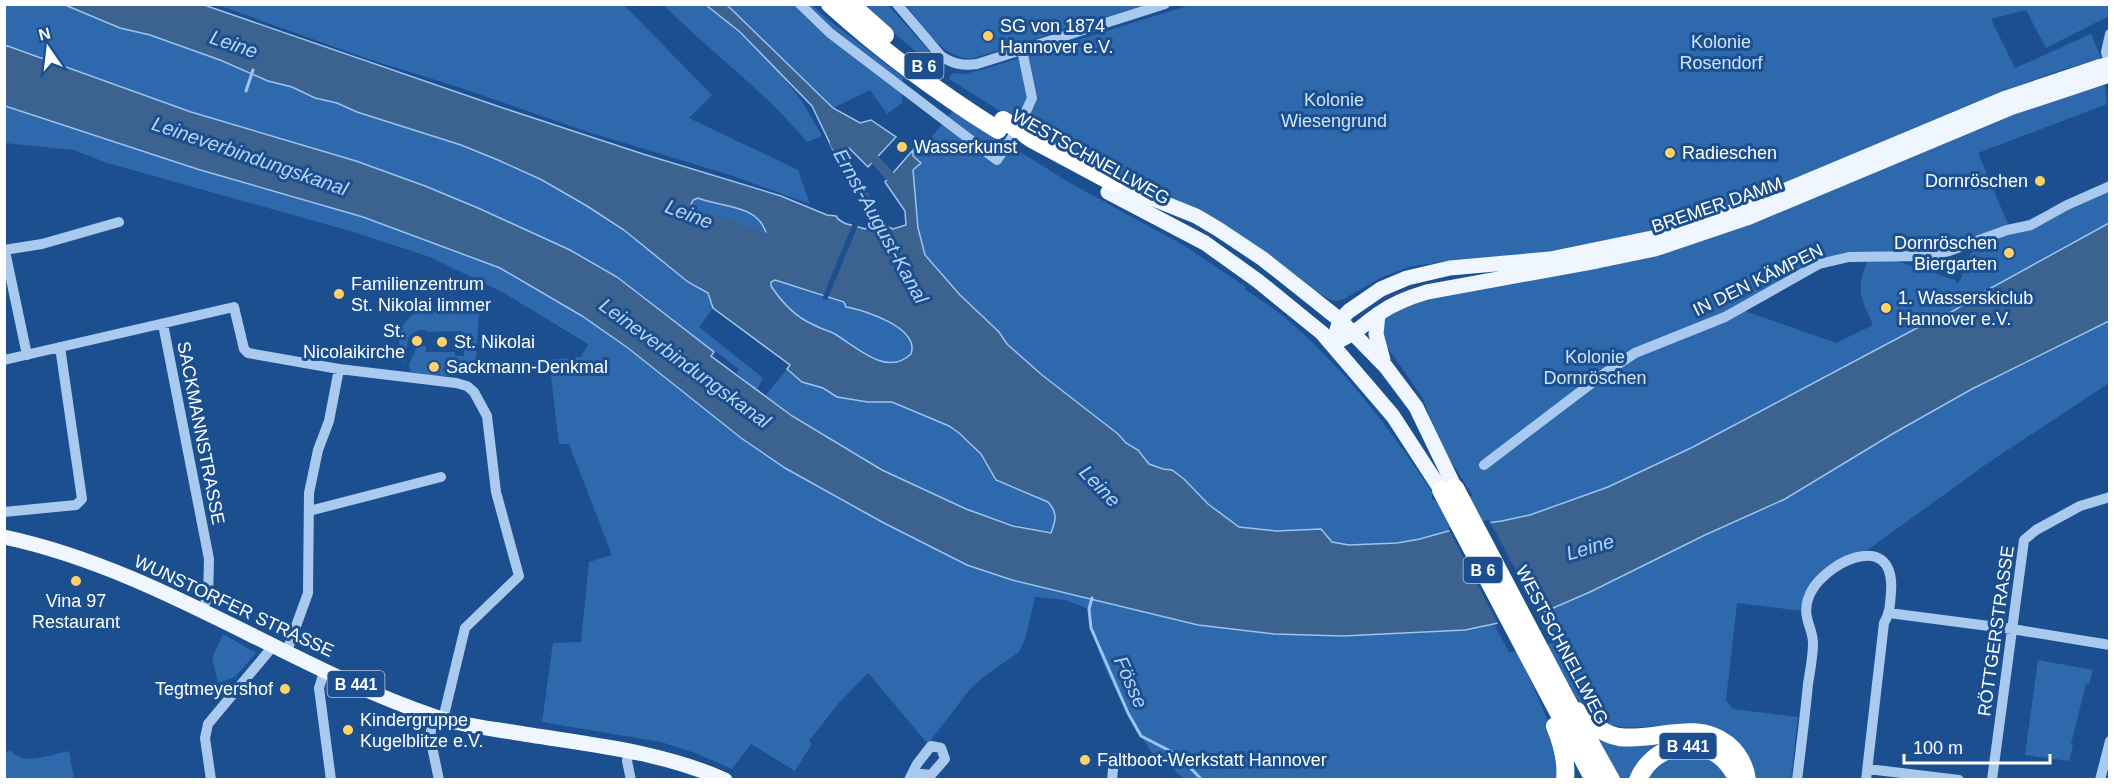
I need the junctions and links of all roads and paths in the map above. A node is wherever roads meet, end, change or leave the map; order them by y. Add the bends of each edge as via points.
1 (800, 4) edge
2 (830, 4) edge
3 (850, 4) edge
4 (897, 4) edge
5 (1165, 4) edge
6 (2109, 34) edge
7 (1022, 50) junction
8 (2105, 71) edge
9 (1000, 125) junction
10 (2109, 186) edge
11 (1111, 187) junction
12 (119, 222) dead end
13 (5, 251) edge
14 (1531, 267) junction
15 (1317, 302) junction
16 (1356, 305) junction
17 (1378, 314) junction
18 (1340, 320) junction
19 (163, 324) junction
20 (1355, 334) junction
21 (1333, 343) junction
22 (60, 347) junction
23 (27, 355) junction
24 (4, 360) edge
25 (1386, 367) junction
26 (339, 369) junction
27 (1484, 465) dead end
28 (441, 477) dead end
29 (1448, 489) junction
30 (2108, 501) edge
31 (309, 511) junction
32 (4, 512) edge
33 (4, 537) edge
34 (202, 611) junction
35 (1889, 613) junction
36 (2013, 629) junction
37 (2109, 645) edge
38 (280, 648) junction
39 (1530, 651) junction
40 (325, 669) junction
41 (1567, 701) junction
42 (438, 718) junction
43 (2109, 741) edge
44 (629, 751) junction
45 (1114, 758) dead end
46 (1867, 774) edge
47 (211, 780) edge
48 (331, 780) edge
49 (440, 780) edge
50 (630, 780) edge
51 (725, 780) edge
52 (1112, 780) edge
53 (1565, 780) edge
54 (1594, 780) edge
55 (1611, 780) edge
56 (1638, 780) edge
57 (1738, 780) edge
58 (1747, 780) edge
59 (1797, 780) edge
60 (1959, 780) edge
61 (1992, 780) edge
62 (2100, 780) edge

1 - 7 street via 830,33 997,160 1032,98
2 - 9 highway, WESTSCHNELLWEG / B 6 via 941,94
3 - 9 highway, WESTSCHNELLWEG / B 6
4 - 7 street via 950,62 965,66
5 - 7 street
6 - 8 street
8 - 14 main road, BREMER DAMM via 2006,98 1707,221
9 - 11 highway, WESTSCHNELLWEG / B 6, bridge
10 - 27 street, IN DEN KÄMPEN via 2031,225 1948,251 1927,256 1849,257 1819,264 1725,317 1635,353
11 - 15 main road, WESTSCHNELLWEG / B 6 via 1196,216 1260,256
11 - 21 main road, WESTSCHNELLWEG / B 6 via 1205,243
12 - 13 street
13 - 23 street
14 - 16 main road, BREMER DAMM via 1431,271 1393,284
14 - 17 main road, BREMER DAMM via 1427,292
15 - 16 main road via 1335,310
15 - 18 main road, WESTSCHNELLWEG / B 6
16 - 18 main road, BREMER DAMM
17 - 20 main road, BREMER DAMM
17 - 25 main road via 1376,334
18 - 20 main road, WESTSCHNELLWEG / B 6
18 - 21 main road
19 - 22 street
19 - 26 street, SACKMANNSTRASSE via 234,307 248,353
19 - 34 street, SACKMANNSTRASSE via 209,559 208,596
20 - 21 main road, BREMER DAMM
20 - 25 main road, WESTSCHNELLWEG / B 6
21 - 29 main road, WESTSCHNELLWEG / B 6
22 - 23 street
22 - 32 street via 82,499 76,505
23 - 24 street
25 - 29 main road, WESTSCHNELLWEG / B 6 via 1416,407
26 - 31 street via 312,477
26 - 42 street, SACKMANNSTRASSE via 456,383 470,388 486,413 496,492 519,576 465,628
28 - 31 street
29 - 39 highway, WESTSCHNELLWEG / B 6
30 - 36 street, RÖTTGERSTRASSE via 2080,506 2024,540
31 - 38 street via 307,601
33 - 34 main road, WUNSTORFER STRASSE / B 441 via 69,554 135,579
34 - 38 main road, WUNSTORFER STRASSE / B 441
35 - 36 street
35 - 46 street via 1884,623
35 - 59 street via 1891,574 1875,556 1852,558 1812,589 1806,617 1813,643
36 - 37 street
36 - 61 street, RÖTTGERSTRASSE
38 - 40 main road, WUNSTORFER STRASSE / B 441
38 - 47 street via 208,724
39 - 41 highway, WESTSCHNELLWEG / B 6
39 - 53 highway via 1560,736
39 - 54 highway, WESTSCHNELLWEG / B 6
40 - 42 main road, WUNSTORFER STRASSE / B 441
40 - 48 street via 319,688
41 - 55 highway, WESTSCHNELLWEG / B 6
41 - 58 highway via 1595,726 1618,737 1697,732 1722,740 1738,755
42 - 44 main road, WUNSTORFER STRASSE / B 441
42 - 49 street, SACKMANNSTRASSE via 430,737
43 - 62 street
44 - 50 street
44 - 51 main road, WUNSTORFER STRASSE / B 441 via 674,761
45 - 52 street
46 - 60 street
56 - 57 highway, B 441 via 1641,771 1657,755 1692,746 1717,754

